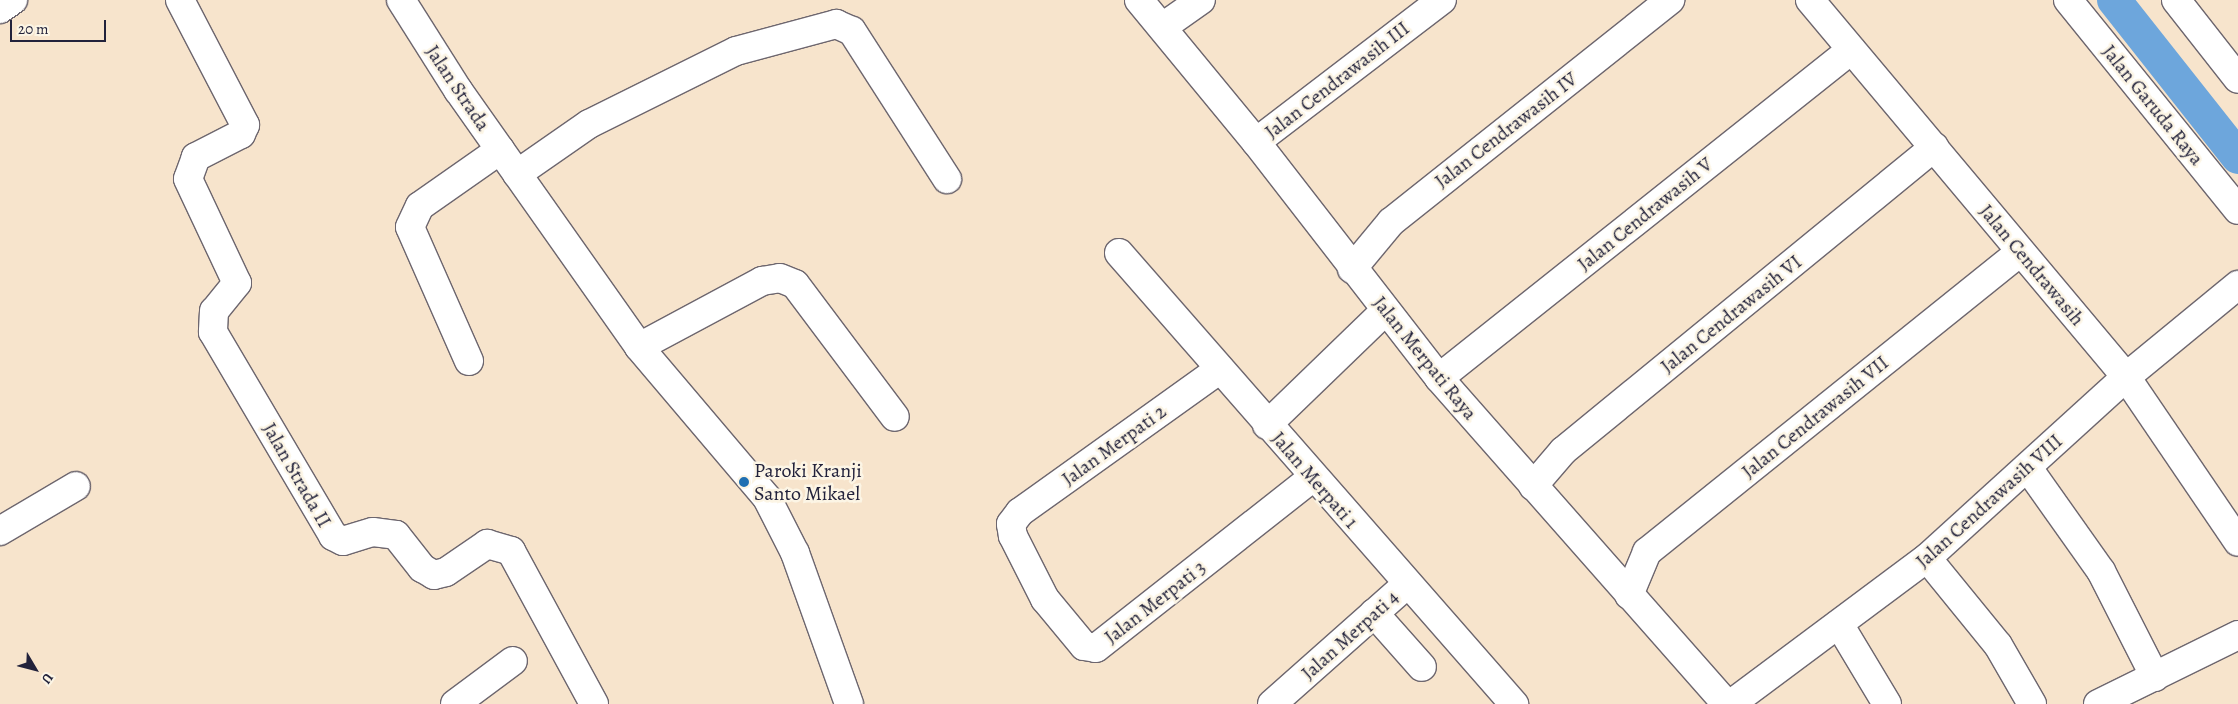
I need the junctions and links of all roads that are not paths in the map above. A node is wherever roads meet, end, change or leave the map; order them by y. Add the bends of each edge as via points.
1 (12, 0) edge
2 (180, 0) edge
3 (401, 0) edge
4 (1139, 0) edge
5 (1201, 0) edge
6 (1442, 0) edge
7 (1670, 0) edge
8 (1810, 0) edge
9 (2068, 0) edge
10 (2176, 0) edge
11 (0, 9) edge
12 (1164, 26) junction
13 (1851, 50) junction
14 (2238, 80) edge
15 (1256, 142) junction
16 (1934, 147) junction
17 (500, 150) junction
18 (518, 174) junction
19 (948, 180) dead end
20 (2238, 210) edge
21 (2020, 252) junction
22 (1119, 253) dead end
23 (1352, 269) junction
24 (2238, 285) edge
25 (1386, 310) junction
26 (639, 347) junction
27 (469, 361) dead end
28 (1220, 369) junction
29 (2126, 376) junction
30 (1439, 378) junction
31 (895, 417) dead end
32 (1267, 425) junction
33 (2028, 468) junction
34 (1313, 477) junction
35 (76, 486) dead end
36 (1534, 486) junction
37 (1011, 524) joint
38 (0, 531) edge
39 (2238, 542) edge
40 (1928, 558) junction
41 (1406, 585) junction
42 (1629, 595) junction
43 (1374, 613) junction
44 (1839, 624) junction
45 (2238, 635) edge
46 (513, 661) dead end
47 (1422, 667) dead end
48 (2155, 677) junction
49 (455, 704) edge
50 (594, 704) edge
51 (849, 704) edge
52 (1272, 704) edge
53 (1514, 704) edge
54 (1726, 704) edge
55 (1730, 704) edge
56 (1887, 704) edge
57 (2032, 704) edge
58 (2098, 704) edge

1 - 11 street
2 - 50 street, Jalan Strada II via 244,125 241,134 196,157 188,178 237,282 214,311 213,332 333,536 343,541 373,532 396,535 422,568 434,575 446,572 487,544 511,551
3 - 17 street, Jalan Strada
4 - 12 street, Jalan Merpati Raya
5 - 12 street
6 - 15 street, Jalan Cendrawasih III
7 - 23 street, Jalan Cendrawasih IV via 1391,222
8 - 13 street, Jalan Cendrawasih
9 - 20 street, Jalan Garuda Raya
10 - 14 street
12 - 15 street, Jalan Merpati Raya
13 - 16 street, Jalan Cendrawasih
13 - 30 street, Jalan Cendrawasih V
15 - 23 street, Jalan Merpati Raya
16 - 21 street, Jalan Cendrawasih
16 - 36 street, Jalan Cendrawasih VI via 1563,451
17 - 18 street, Jalan Strada
17 - 27 street via 420,206 410,227
18 - 19 street via 589,124 736,51 836,24 852,31
18 - 26 street, Jalan Strada
21 - 29 street, Jalan Cendrawasih
21 - 42 street, Jalan Cendrawasih VII via 1647,552
22 - 28 street, Jalan Merpati 1
23 - 25 street, Jalan Merpati Raya
24 - 29 street, Jalan Cendrawasih VIII
25 - 30 street, Jalan Merpati Raya
25 - 32 street
26 - 31 street via 762,281 780,278 795,284
26 - 51 street, Jalan Strada via 767,498 794,554
28 - 32 street, Jalan Merpati 1
28 - 37 street, Jalan Merpati 2 via 1020,512
29 - 33 street, Jalan Cendrawasih VIII
29 - 39 street, Jalan Cendrawasih
30 - 36 street, Jalan Merpati Raya
32 - 34 street, Jalan Merpati 1
33 - 40 street, Jalan Cendrawasih VIII
33 - 48 street via 2101,571
34 - 37 street, Jalan Merpati 3 via 1096,648 1084,646 1045,599 1013,536
34 - 41 street, Jalan Merpati 1
35 - 38 street
36 - 42 street, Jalan Merpati Raya
40 - 44 street, Jalan Cendrawasih VIII
40 - 57 street via 1998,645
41 - 43 street, Jalan Merpati 4
41 - 53 street, Jalan Merpati 1
42 - 54 street, Jalan Merpati Raya
43 - 47 street
43 - 52 street, Jalan Merpati 4
44 - 55 street, Jalan Cendrawasih VIII
44 - 56 street
45 - 48 street
46 - 49 street
48 - 58 street

